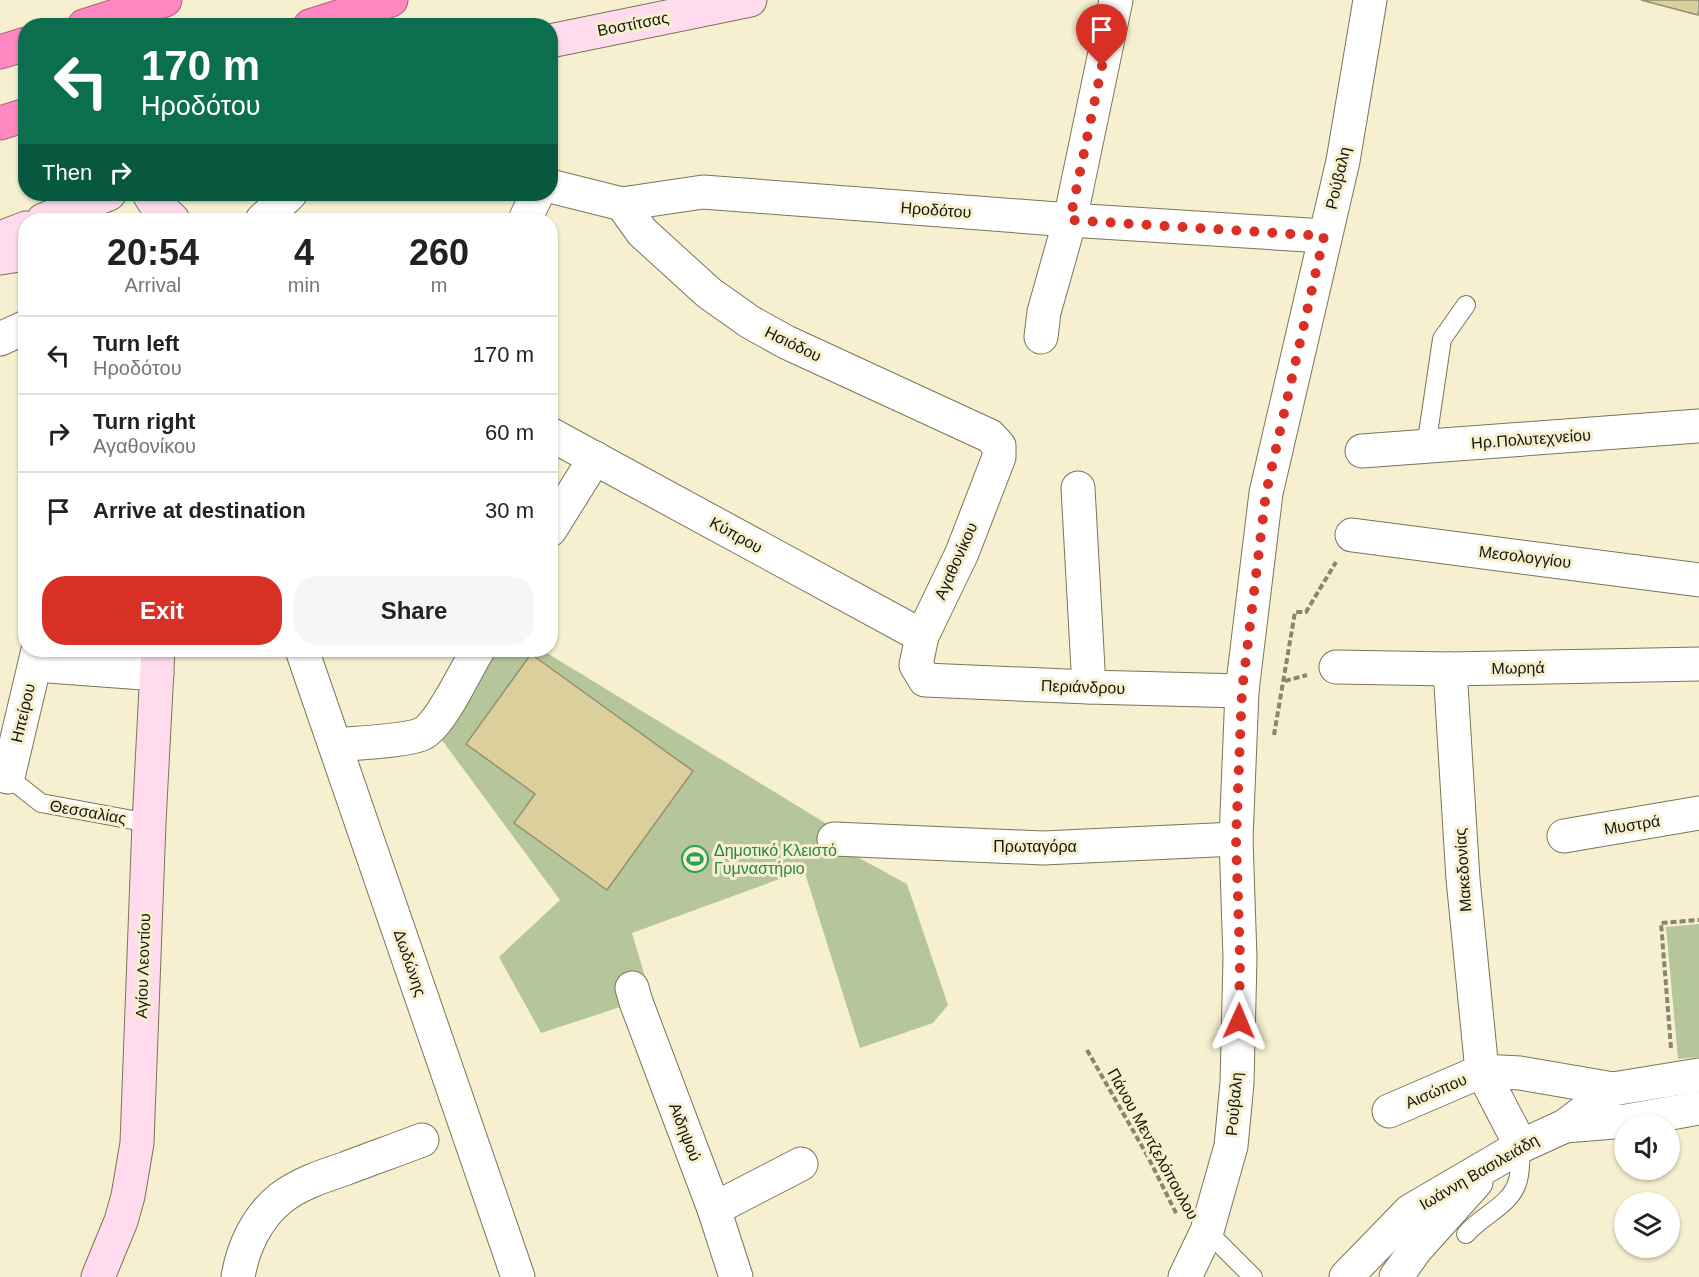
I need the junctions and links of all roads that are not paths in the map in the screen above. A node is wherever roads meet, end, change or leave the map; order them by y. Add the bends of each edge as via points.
1 (165, 0) edge
2 (391, 0) edge
3 (750, 0) edge
4 (1116, 0) edge
5 (1370, 0) edge
6 (109, 18) edge
7 (335, 18) edge
8 (558, 39) edge
9 (18, 46) edge
10 (0, 52) edge
11 (18, 117) edge
12 (0, 123) edge
13 (558, 188) edge
14 (91, 201) edge
15 (153, 201) edge
16 (282, 201) edge
17 (622, 204) junction
18 (61, 213) edge
19 (166, 213) edge
20 (270, 213) edge
21 (1070, 220) junction
22 (18, 231) edge
23 (1324, 236) junction
24 (0, 238) edge
25 (18, 255) edge
26 (0, 258) edge
27 (1466, 305) dead end
28 (18, 331) edge
29 (1041, 337) dead end
30 (0, 339) edge
31 (1699, 426) edge
32 (558, 438) edge
33 (995, 440) joint
34 (1426, 447) junction
35 (1362, 451) dead end
36 (595, 458) junction
37 (1078, 488) dead end
38 (558, 517) edge
39 (1352, 535) road end
40 (1699, 580) edge
41 (922, 636) junction
42 (36, 657) edge
43 (304, 657) edge
44 (474, 657) edge
45 (158, 662) edge
46 (1699, 664) edge
47 (1336, 667) dead end
48 (1450, 669) junction
49 (925, 681) joint
50 (1089, 687) junction
51 (1242, 691) junction
52 (334, 745) junction
53 (4, 776) edge
54 (1699, 813) edge
55 (149, 823) junction
56 (1564, 836) dead end
57 (834, 839) dead end
58 (1236, 839) junction
59 (632, 988) dead end
60 (1482, 1071) junction
61 (1686, 1077) edge
62 (1613, 1089) junction
63 (1699, 1108) edge
64 (1389, 1111) dead end
65 (1565, 1126) junction
66 (422, 1140) dead end
67 (1521, 1146) junction
68 (801, 1164) dead end
69 (1491, 1165) junction
70 (714, 1209) junction
71 (1466, 1234) dead end
72 (1197, 1252) edge
73 (98, 1277) edge
74 (238, 1277) edge
75 (518, 1277) edge
76 (736, 1277) edge
77 (1253, 1277) edge
78 (1346, 1277) edge
79 (1396, 1277) edge

1 - 6 highway
2 - 7 highway
3 - 8 street, Βοστίτσας
4 - 21 street
5 - 23 street, Ρούβαλη via 1345,152
9 - 10 highway
11 - 12 highway
13 - 17 street, Ηροδότου
14 - 18 street
15 - 19 street
16 - 20 street
17 - 21 street, Ηροδότου via 703,192
17 - 33 street, Ησιόδου via 642,232 709,293 750,322
21 - 23 street, Ηροδότου
21 - 29 street via 1044,312
22 - 24 street
23 - 51 street, Ρούβαλη via 1266,493
25 - 26 street
27 - 34 lane via 1442,339
28 - 30 street
31 - 34 street, Ηρ.Πολυτεχνείου
32 - 36 street, Κύπρου
33 - 41 street, Αγαθονίκου via 999,457 962,554
34 - 35 street, Ηρ.Πολυτεχνείου
36 - 38 street
36 - 41 street, Κύπρου
37 - 50 street
39 - 40 street, Μεσολογγίου
41 - 49 street, Αγαθονίκου via 916,666
42 - 45 street
42 - 53 street, Ηπείρου
43 - 52 street, Δωδώνης
44 - 52 street via 436,722 423,734
45 - 55 street, Αγίου Λεοντίου
46 - 48 street, Μωρηά
47 - 48 street, Μωρηά
48 - 60 street, Μακεδονίας via 1463,879
49 - 50 street, Περιάνδρου
50 - 51 street, Περιάνδρου
51 - 58 street, Ρούβαλη
52 - 75 street, Δωδώνης
53 - 55 lane, Θεσσαλίας via 41,803
54 - 56 street, Μυστρά
55 - 73 street, Αγίου Λεοντίου via 137,1143 121,1221
57 - 58 street, Πρωταγόρα via 1043,848
58 - 72 street, Ρούβαλη via 1240,958 1237,1083 1231,1146
59 - 70 street, Αιδηψού
60 - 62 street via 1520,1073
60 - 64 street, Αισώπου
60 - 67 street, Μακεδονίας
61 - 62 street, Ιωάννη Βασιλειάδη
62 - 65 street, Ιωάννη Βασιλειάδη
63 - 65 street, Ιωάννη Βασιλειάδη via 1626,1121
65 - 67 street, Ιωάννη Βασιλειάδη
66 - 74 street via 295,1188 281,1197 252,1234
67 - 69 street, Ιωάννη Βασιλειάδη
67 - 71 lane via 1518,1181 1508,1200 1476,1222
68 - 70 street
69 - 78 street, Ιωάννη Βασιλειάδη via 1410,1211
69 - 79 street
70 - 76 street, Αιδηψού
72 - 77 lane

